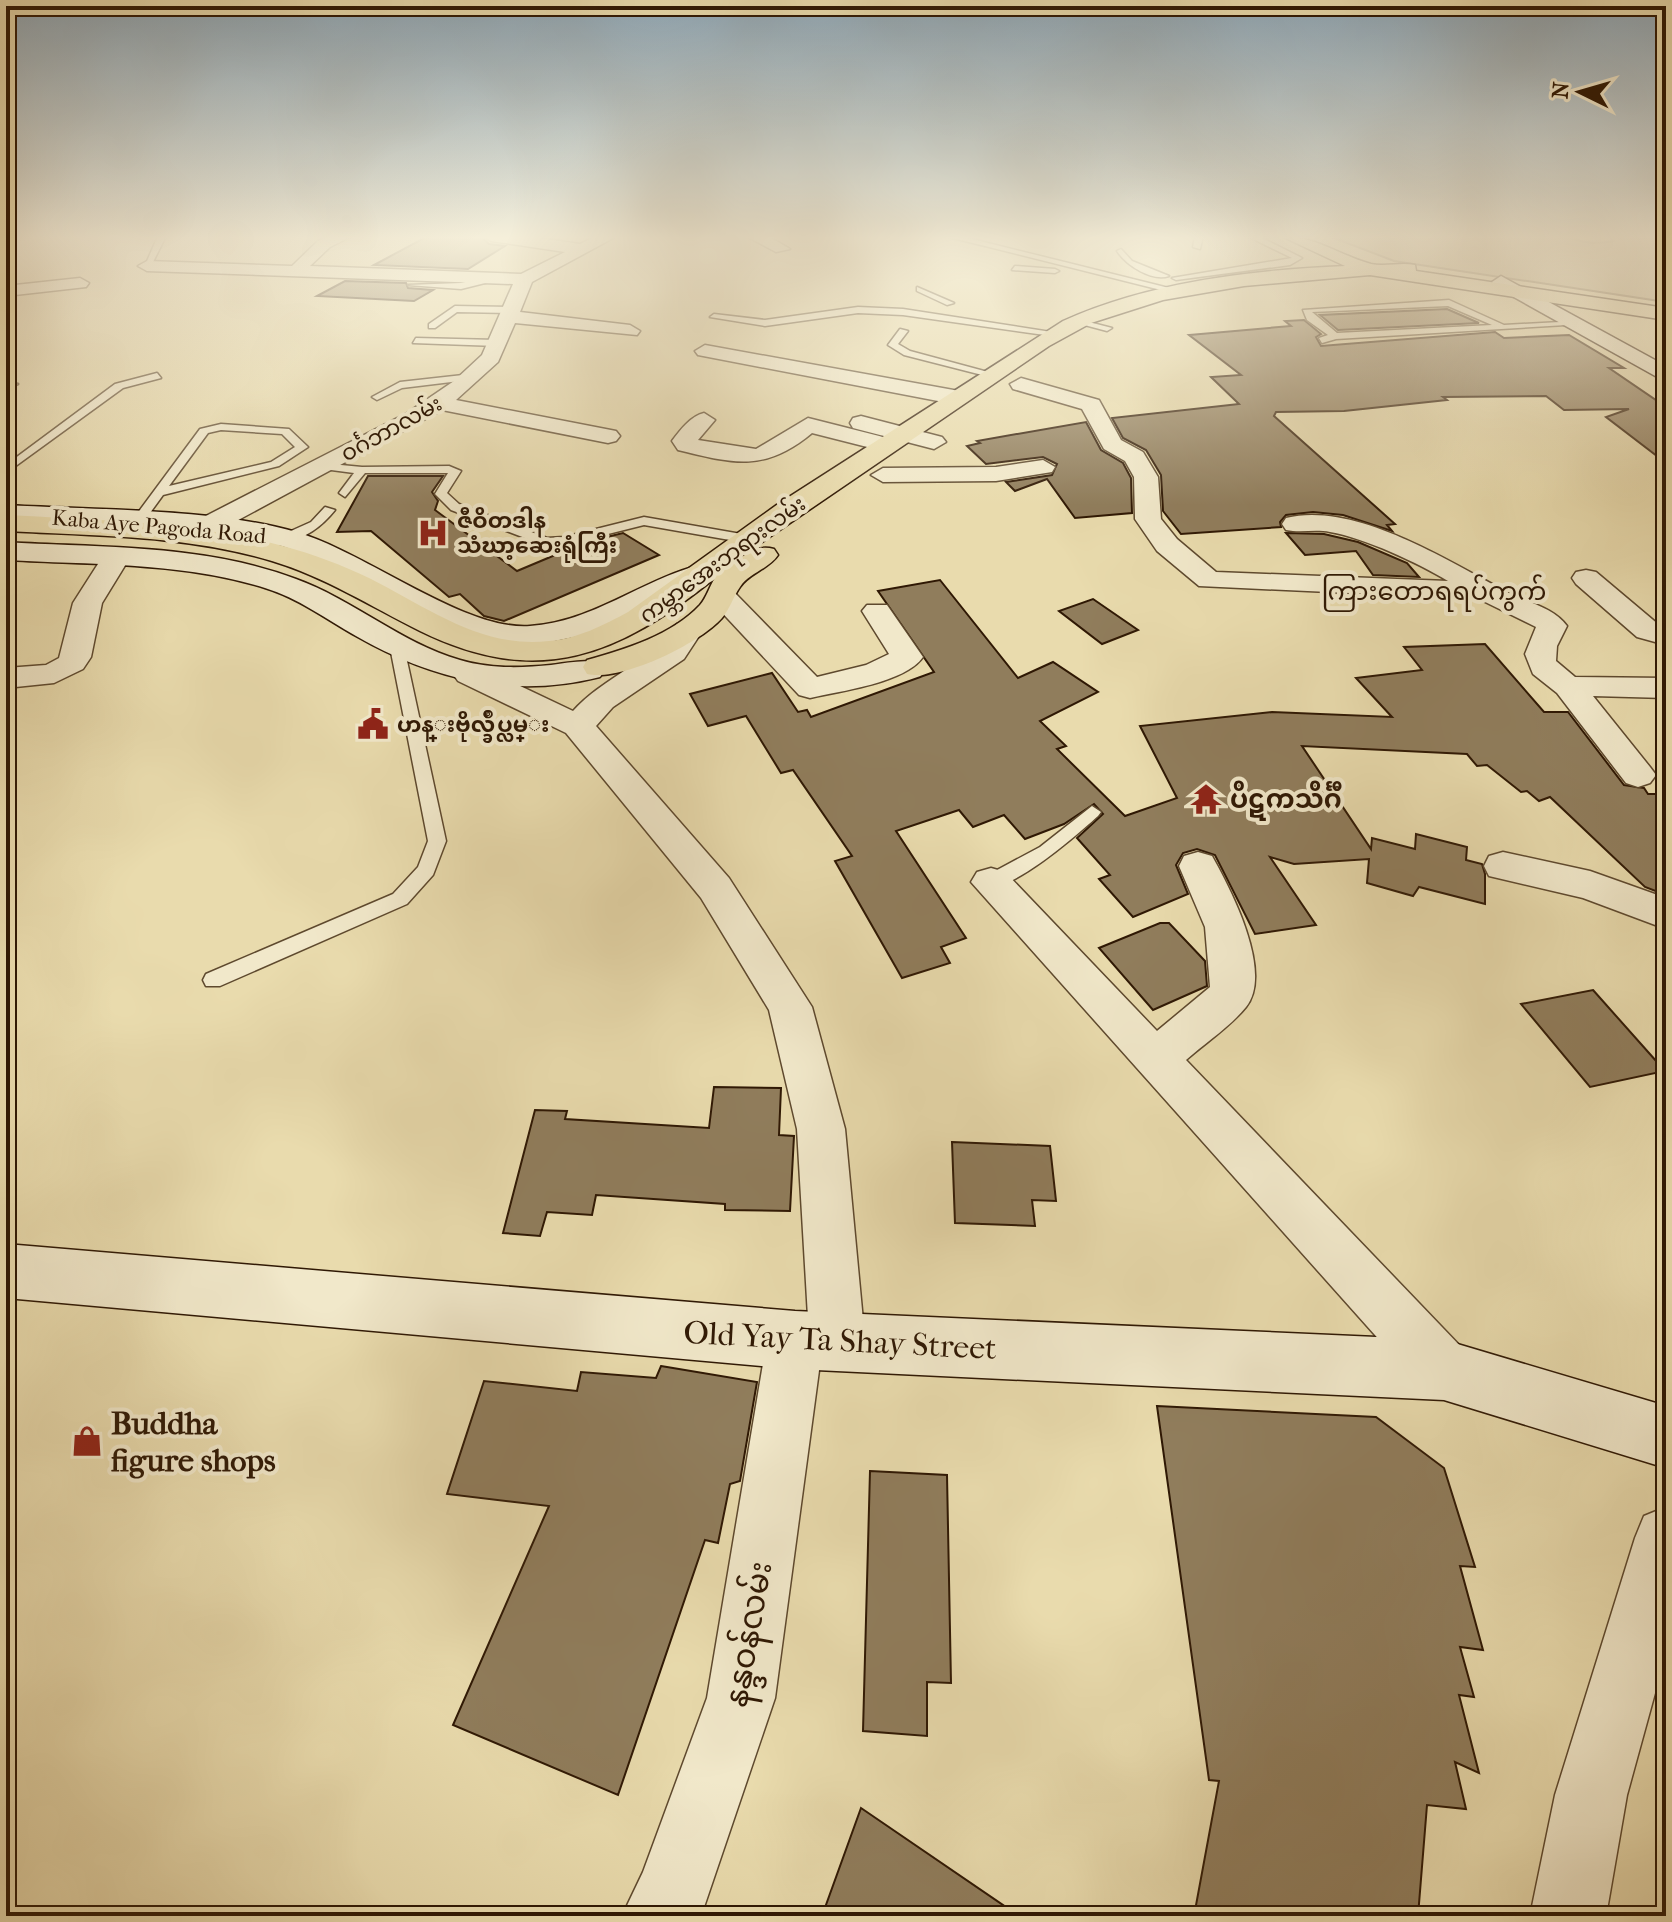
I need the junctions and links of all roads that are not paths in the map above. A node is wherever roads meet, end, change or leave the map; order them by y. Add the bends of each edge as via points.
1 (504, 326) edge
2 (594, 326) edge
3 (1055, 326) edge
4 (1073, 326) edge
5 (1113, 326) edge
6 (1321, 326) edge
7 (1500, 326) edge
8 (1536, 326) edge
9 (1581, 326) edge
10 (1070, 327) junction
11 (1503, 327) junction
12 (1107, 328) junction
13 (630, 331) dead end
14 (903, 331) dead end
15 (1335, 336) junction
16 (1322, 340) dead end
17 (416, 341) dead end
18 (497, 343) junction
19 (705, 351) dead end
20 (994, 375) junction
21 (1666, 375) edge
22 (157, 376) dead end
23 (472, 377) junction
24 (826, 383) dead end
25 (1021, 384) junction
26 (377, 397) dead end
27 (959, 398) junction
28 (440, 403) junction
29 (704, 420) dead end
30 (608, 436) dead end
31 (896, 439) junction
32 (934, 442) junction
33 (320, 466) junction
34 (1043, 467) dead end
35 (6, 470) edge
36 (362, 470) junction
37 (883, 475) junction
38 (161, 492) junction
39 (345, 493) dead end
40 (329, 510) dead end
41 (6, 513) edge
42 (138, 521) junction
43 (6, 523) edge
44 (1295, 524) dead end
45 (207, 526) junction
46 (6, 537) edge
47 (287, 538) junction
48 (747, 539) junction
49 (6, 551) edge
50 (115, 559) junction
51 (1586, 578) dead end
52 (720, 583) junction
53 (1486, 591) junction
54 (877, 611) dead end
55 (688, 630) junction
56 (1666, 636) edge
57 (397, 647) junction
58 (588, 670) joint
59 (469, 674) junction
60 (6, 678) edge
61 (1568, 686) junction
62 (1666, 688) edge
63 (578, 726) junction
64 (1638, 775) dead end
65 (1092, 812) dead end
66 (1198, 866) dead end
67 (1503, 866) dead end
68 (991, 882) joint
69 (1666, 914) edge
70 (213, 980) dead end
71 (1156, 1059) junction
72 (6, 1271) edge
73 (816, 1341) junction
74 (1444, 1370) junction
75 (1666, 1437) edge
76 (1666, 1538) edge
77 (660, 1916) edge
78 (1568, 1916) edge

1 - 18 street, ဝင်္ဂဘာလမ်း
2 - 13 street
3 - 10 lane
4 - 10 main road, ကမ္ဘာအေးဘုရားလမ်း
5 - 12 main road, ကမ္ဘာအေးဘုရားလမ်း
6 - 15 lane
7 - 11 lane
8 - 11 lane
9 - 21 main road
10 - 12 lane
10 - 20 main road, ကမ္ဘာအေးဘုရားလမ်း
11 - 15 lane
12 - 25 main road, ကမ္ဘာအေးဘုရားလမ်း
14 - 20 lane via 893,345 907,353
15 - 16 lane
17 - 18 lane
18 - 23 street, ဝင်္ဂဘာလမ်း via 491,358
19 - 27 street
20 - 27 main road, ကမ္ဘာအေးဘုရားလမ်း
22 - 35 lane via 119,386
23 - 26 lane via 424,379
23 - 28 street, ဝင်္ဂဘာလမ်း
24 - 31 street via 870,393 845,418
25 - 32 main road, ကမ္ဘာအေးဘုရားလမ်း
25 - 53 street via 1091,405 1112,444 1135,457 1146,477 1148,519 1167,545 1209,580
27 - 31 main road, ကမ္ဘာအေးဘုရားလမ်း
28 - 30 street
28 - 33 street, ဝင်္ဂဘာလမ်း
29 - 31 street via 686,445 758,456 769,454 808,425
31 - 32 street
31 - 48 main road, ကမ္ဘာအေးဘုရားလမ်း
32 - 37 main road, ကမ္ဘာအေးဘုရားလမ်း
33 - 36 lane
33 - 45 street, ဝင်္ဂဘာလမ်း
34 - 37 street via 996,474
36 - 39 lane
36 - 48 lane via 455,471 441,494 455,507 546,542 644,521
37 - 52 main road, ကမ္ဘာအေးဘုရားလမ်း
38 - 38 lane via 200,436 213,428 285,431 302,447 275,464
38 - 42 lane
40 - 47 lane via 315,525
41 - 42 main road, Kaba Aye Pagoda Road
42 - 45 main road, Kaba Aye Pagoda Road
43 - 52 main road, ကမ္ဘာအေးဘုရားလမ်း via 149,533 270,551 358,585 468,641 525,652 578,646
44 - 53 street via 1338,525 1429,558
45 - 47 main road, Kaba Aye Pagoda Road
46 - 52 main road, ကမ္ဘာအေးဘုရားလမ်း via 193,554 272,567 429,643 504,664 578,660 617,649 665,626
47 - 52 main road, Kaba Aye Pagoda Road via 335,555 492,634 530,636 592,624 619,615 668,586
48 - 52 main road, ကမ္ဘာအေးဘုရားလမ်း
49 - 50 main road, Kaba Aye Pagoda Road
50 - 57 main road, Kaba Aye Pagoda Road via 222,569 279,582
50 - 60 street via 80,621 71,665
51 - 56 street via 1648,631
52 - 54 street via 810,688 877,672 907,657
52 - 55 main road, ကမ္ဘာအေးဘုရားလမ်း
53 - 61 street via 1549,622 1539,658 1548,674
55 - 58 main road, ကမ္ဘာအေးဘုရားလမ်း via 652,649
55 - 63 street via 673,652 601,700
57 - 59 main road, Kaba Aye Pagoda Road via 443,669
57 - 70 lane via 437,841 426,870 400,899
58 - 59 main road, Kaba Aye Pagoda Road via 502,679
59 - 63 street
61 - 62 street
61 - 64 street
63 - 73 street, နန္ဒဝန်လမ်း via 715,888 790,1007 821,1129
65 - 68 lane via 1046,852
66 - 71 street via 1217,902 1234,957 1231,994
67 - 69 street via 1590,885
68 - 71 street
71 - 74 street
72 - 73 main road, Old Yay Ta Shay Street
73 - 74 main road, Old Yay Ta Shay Street
73 - 77 street, နန္ဒဝန်လမ်း via 741,1698
74 - 75 main road, Old Yay Ta Shay Street
76 - 78 street via 1591,1795

